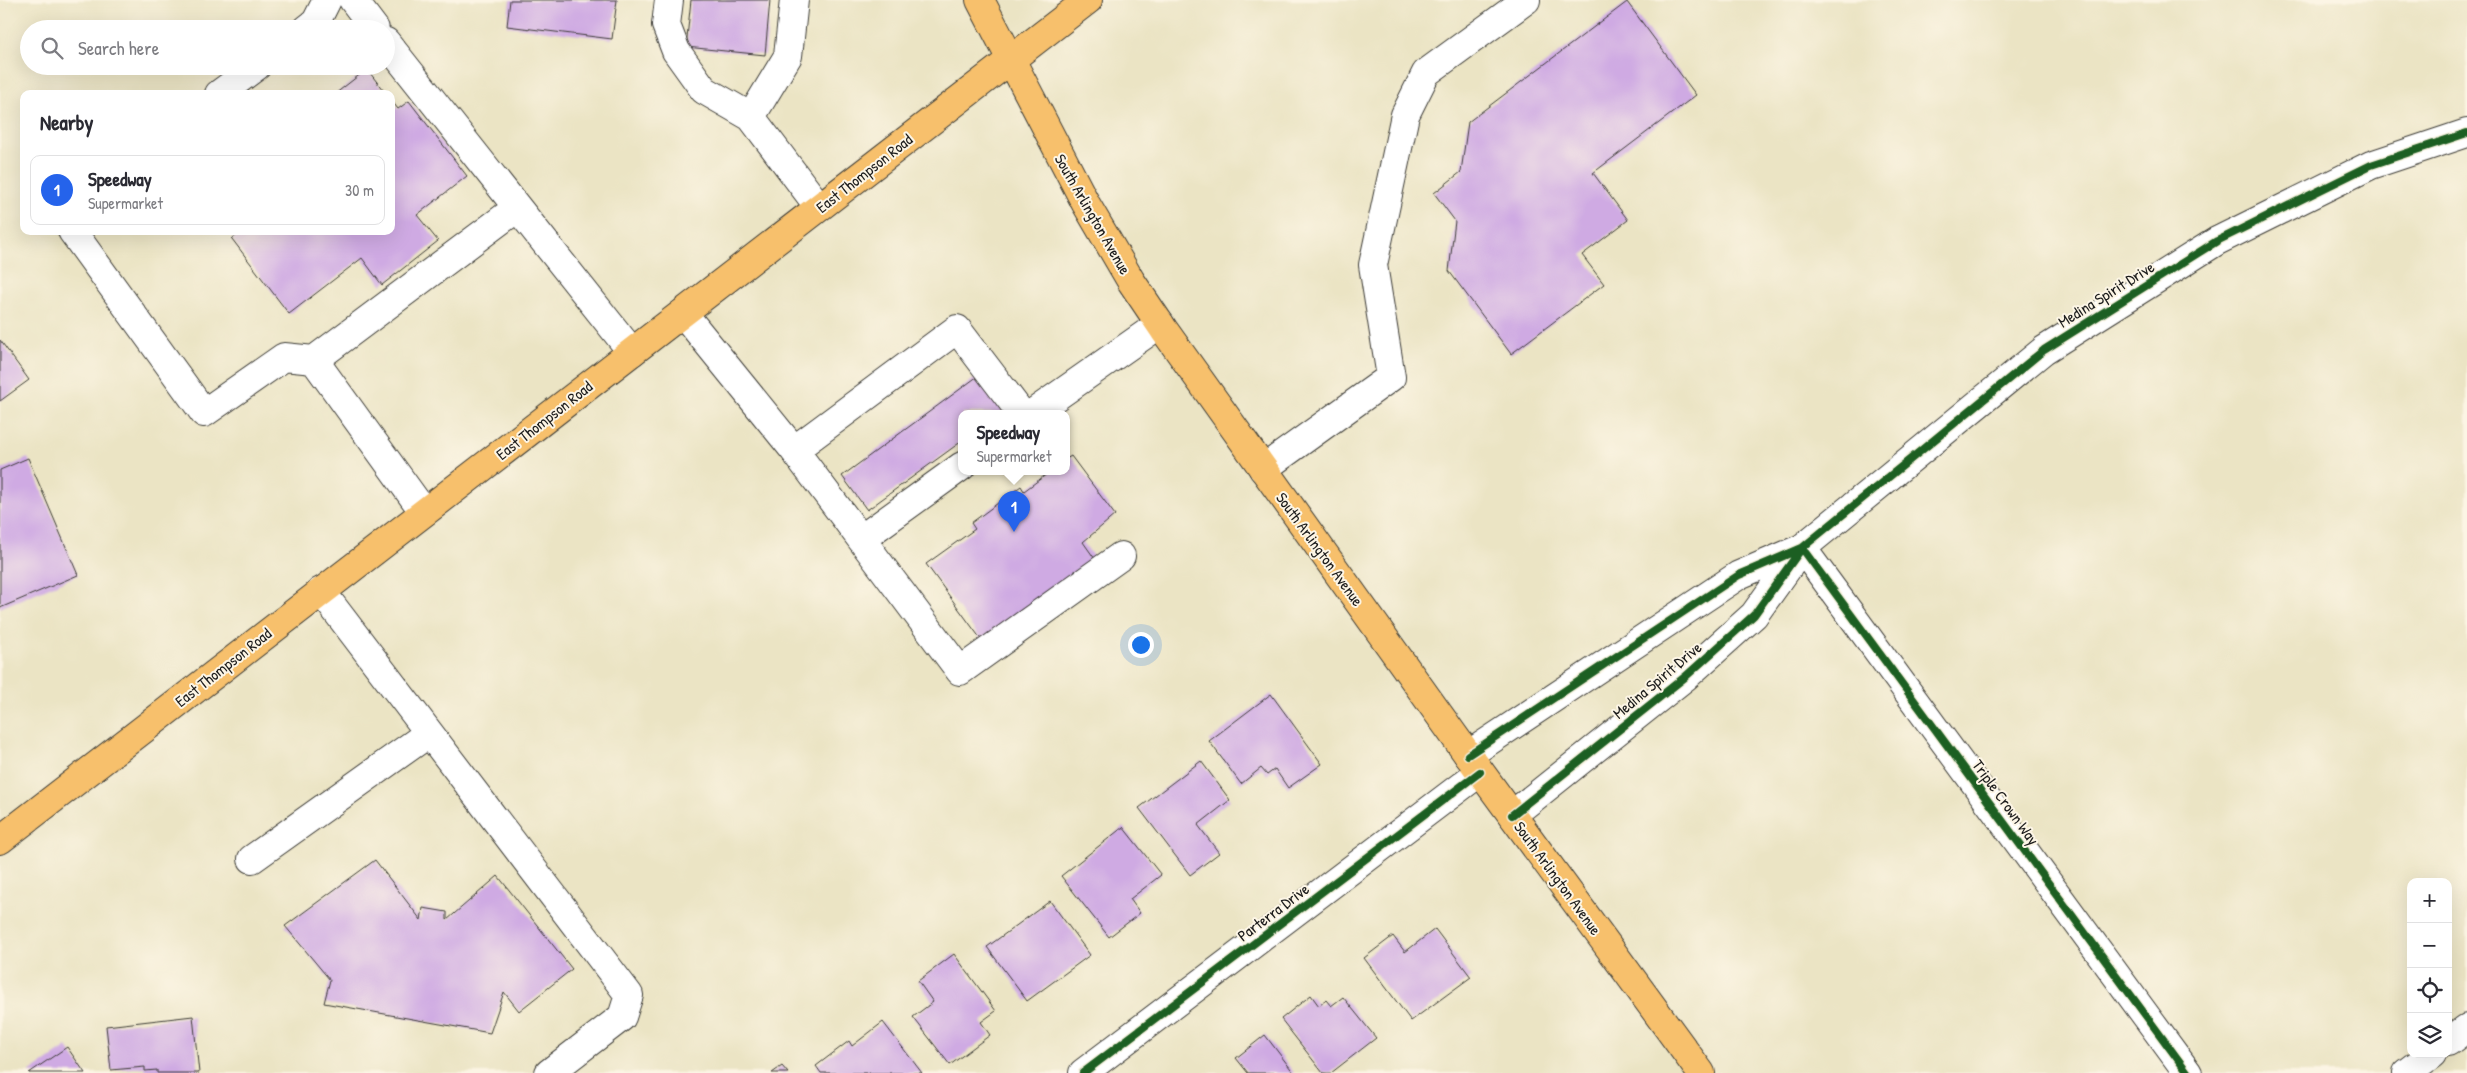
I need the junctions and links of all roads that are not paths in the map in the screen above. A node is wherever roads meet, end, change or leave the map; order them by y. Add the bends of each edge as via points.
1 (327, 0) edge
2 (353, 0) edge
3 (669, 0) edge
4 (794, 0) edge
5 (980, 0) edge
6 (1088, 0) edge
7 (1526, 0) edge
8 (317, 20) edge
9 (368, 20) edge
10 (395, 53) edge
11 (1010, 60) junction
12 (244, 75) edge
13 (224, 90) edge
14 (750, 116) junction
15 (2467, 133) edge
16 (819, 207) junction
17 (517, 208) junction
18 (75, 235) edge
19 (683, 313) junction
20 (1160, 324) junction
21 (632, 352) junction
22 (314, 360) junction
23 (1020, 410) edge
24 (1037, 410) edge
25 (794, 450) junction
26 (958, 469) edge
27 (1263, 469) junction
28 (424, 512) junction
29 (862, 539) junction
30 (1802, 548) junction
31 (1122, 556) dead end
32 (321, 591) junction
33 (429, 733) junction
34 (1474, 764) junction
35 (1512, 815) junction
36 (0, 840) edge
37 (252, 859) dead end
38 (2467, 1028) edge
39 (2452, 1039) edge
40 (2427, 1058) edge
41 (549, 1073) edge
42 (1083, 1073) edge
43 (1702, 1073) edge
44 (2188, 1073) edge
45 (2407, 1073) edge

1 - 8 street
2 - 9 street
3 - 14 street via 666,25 676,50 704,90
4 - 14 street via 788,56
5 - 11 main road, South Arlington Avenue
6 - 11 main road, East Thompson Road
7 - 27 street via 1426,73 1405,115 1374,264 1391,377
10 - 17 street
11 - 16 main road, East Thompson Road
11 - 20 main road, South Arlington Avenue via 1093,218
12 - 13 street
14 - 16 street
15 - 30 street, Medina Spirit Drive via 2370,165 2209,246 2044,350
16 - 19 main road, East Thompson Road
17 - 21 street
17 - 22 street
18 - 22 street via 204,413 284,357
19 - 21 main road, East Thompson Road
19 - 25 street
20 - 24 street
20 - 27 main road, South Arlington Avenue
21 - 28 main road, East Thompson Road
22 - 28 street
23 - 25 street via 957,329
25 - 29 street
26 - 29 street
27 - 34 main road, South Arlington Avenue
28 - 32 main road, East Thompson Road
29 - 31 street via 960,671
30 - 34 street, Medina Spirit Drive via 1740,576
30 - 35 street, Medina Spirit Drive via 1754,615 1685,677
30 - 44 street, Triple Crown Way
32 - 33 street
32 - 36 main road, East Thompson Road
33 - 37 street
33 - 41 street via 629,995 622,1017
34 - 35 main road, South Arlington Avenue
34 - 42 street, Parterra Drive
35 - 43 main road, South Arlington Avenue
38 - 39 street
40 - 45 street

